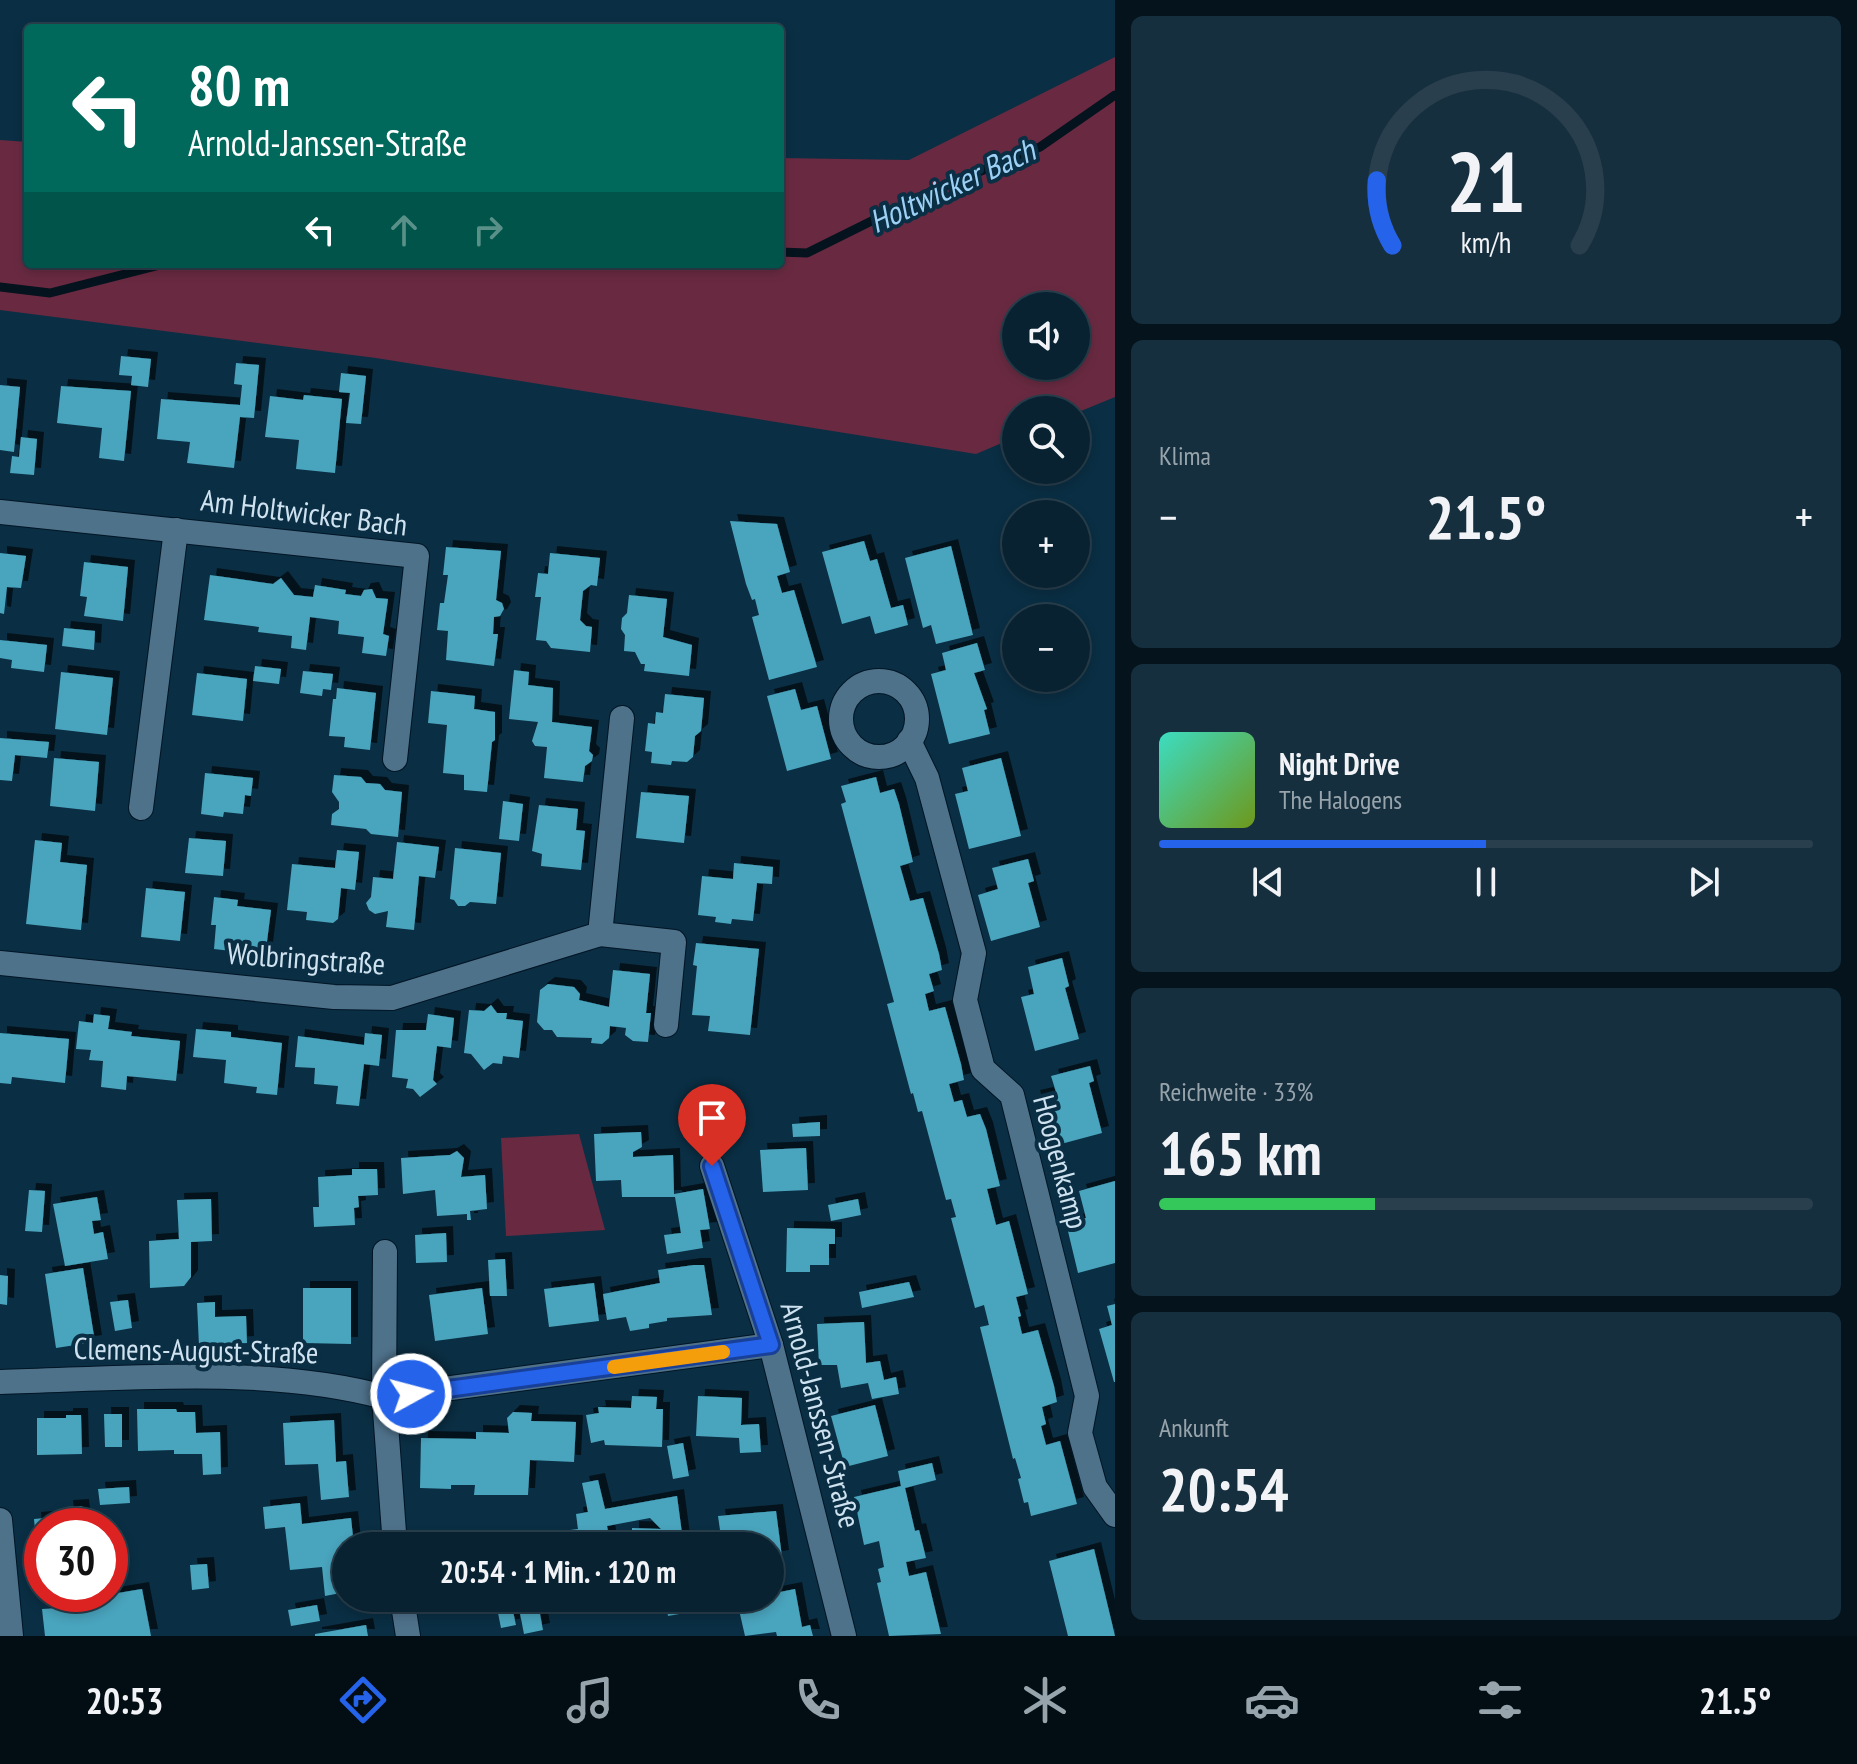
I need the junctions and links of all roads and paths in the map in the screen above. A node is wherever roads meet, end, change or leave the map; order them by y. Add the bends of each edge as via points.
1 (0, 512) edge
2 (176, 530) junction
3 (622, 718) dead end
4 (909, 741) dead end
5 (395, 759) dead end
6 (141, 808) dead end
7 (600, 934) junction
8 (0, 963) edge
9 (666, 1025) dead end
10 (712, 1166) dead end
11 (385, 1252) dead end
12 (771, 1345) junction
13 (0, 1382) edge
14 (384, 1397) junction
15 (1115, 1515) edge
16 (0, 1520) edge
17 (394, 1532) edge
18 (404, 1612) edge
19 (11, 1636) edge
20 (408, 1636) edge
21 (844, 1636) edge

1 - 2 street, Am Holtwicker Bach
2 - 5 street, Am Holtwicker Bach via 417,556
2 - 6 street, Am Holtwicker Bach
3 - 7 street
4 - 15 street, Hoogenkamp via 927,778 974,953 965,1000 983,1069 1012,1095 1087,1396 1080,1433 1095,1487
7 - 8 street, Wolbringstraße via 392,998
7 - 9 street, Wolbringstraße via 674,942
10 - 12 street, Arnold-Janssen-Straße
11 - 14 street
12 - 14 street, Clemens-August-Straße
12 - 21 street, Arnold-Janssen-Straße
13 - 14 street, Clemens-August-Straße via 243,1379 342,1386
14 - 17 street
16 - 19 street
18 - 20 street

